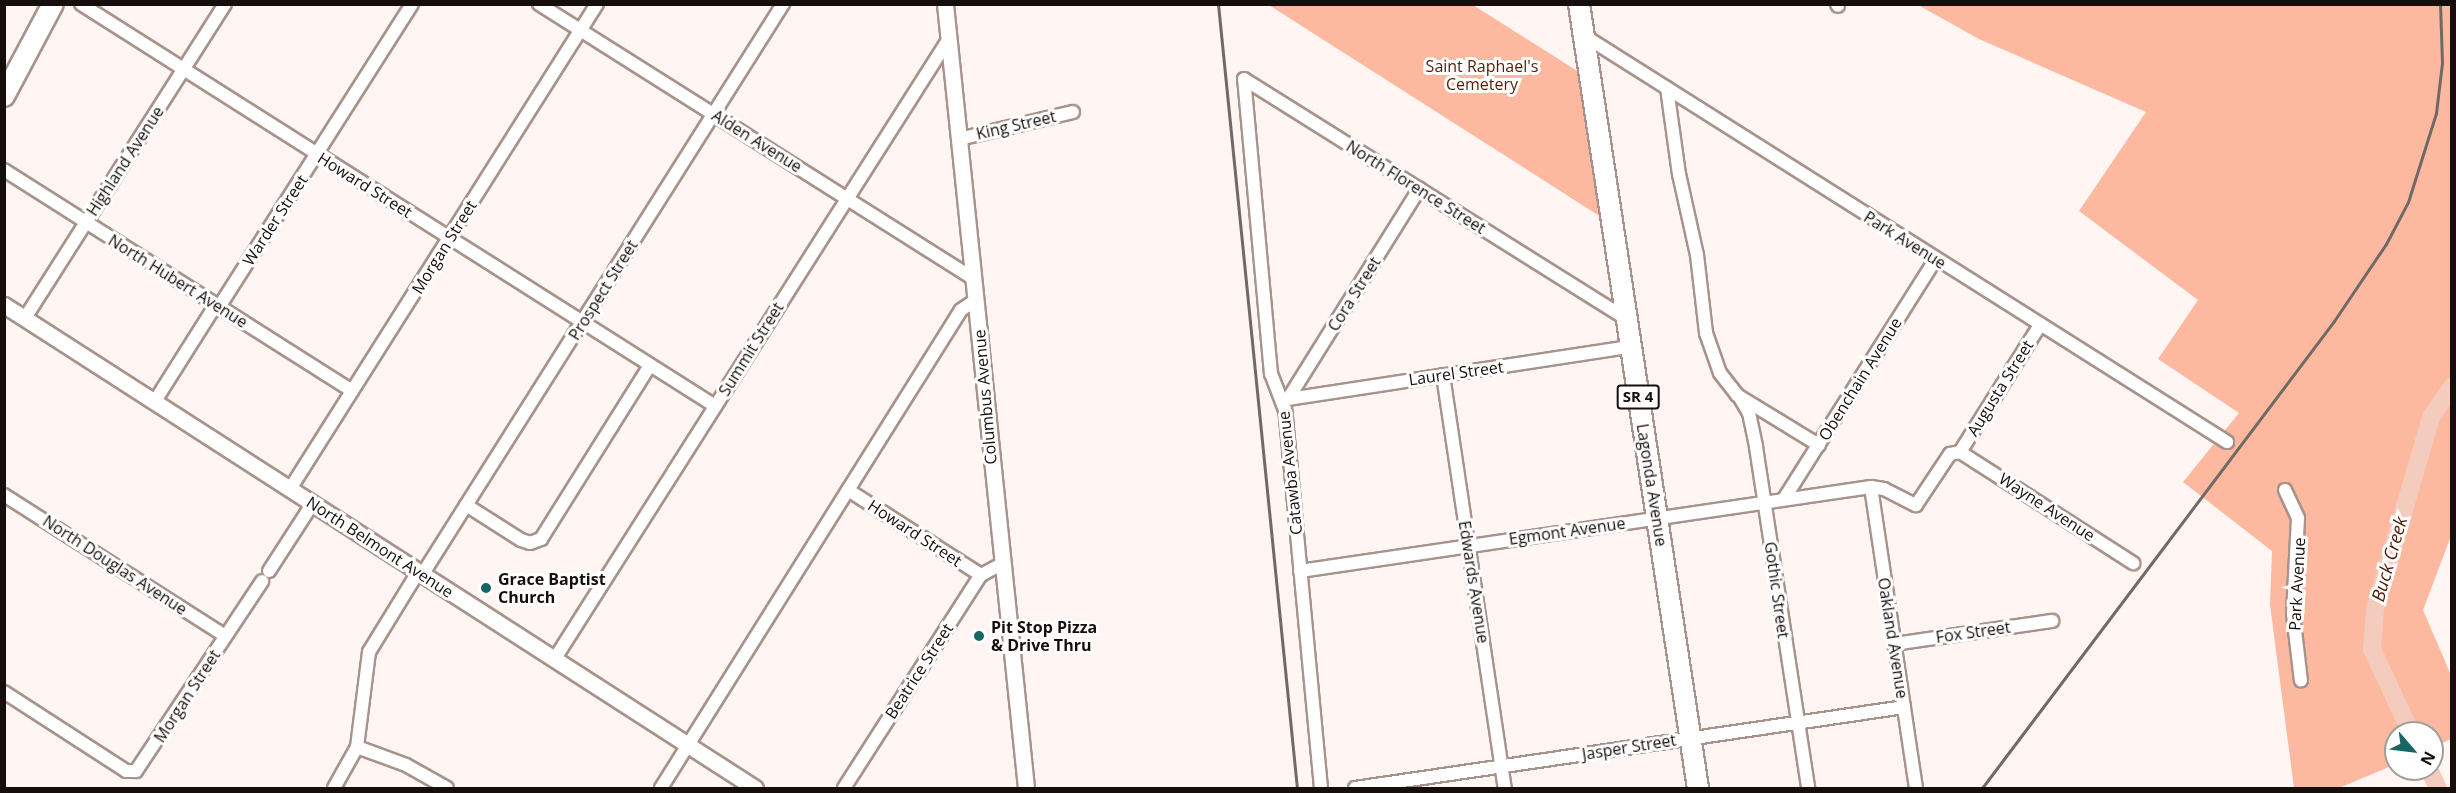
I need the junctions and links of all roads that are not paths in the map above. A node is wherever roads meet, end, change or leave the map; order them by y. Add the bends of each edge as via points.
1 (52, 4) edge
2 (81, 4) edge
3 (225, 4) edge
4 (411, 4) edge
5 (539, 4) edge
6 (597, 4) edge
7 (783, 4) edge
8 (945, 4) edge
9 (1579, 4) edge
10 (580, 31) junction
11 (1583, 35) junction
12 (948, 40) junction
13 (184, 70) junction
14 (1667, 88) junction
15 (4, 96) edge
16 (1072, 112) dead end
17 (714, 114) junction
18 (1248, 123) joint
19 (959, 139) junction
20 (317, 154) junction
21 (4, 170) edge
22 (1419, 189) junction
23 (846, 198) junction
24 (86, 222) junction
25 (449, 238) junction
26 (1936, 259) junction
27 (974, 279) junction
28 (976, 300) junction
29 (4, 306) edge
30 (219, 307) junction
31 (25, 318) junction
32 (1626, 319) junction
33 (582, 322) junction
34 (2040, 325) junction
35 (1630, 347) junction
36 (650, 365) junction
37 (1443, 375) junction
38 (352, 391) junction
39 (1737, 395) junction
40 (1285, 399) junction
41 (155, 401) junction
42 (715, 406) junction
43 (2227, 442) dead end
44 (1819, 445) junction
45 (1960, 452) junction
46 (1870, 487) junction
47 (290, 489) junction
48 (848, 490) junction
49 (2284, 490) dead end
50 (4, 495) edge
51 (1784, 499) junction
52 (1764, 502) junction
53 (313, 503) junction
54 (466, 505) junction
55 (1657, 518) junction
56 (1468, 546) junction
57 (2133, 563) dead end
58 (1002, 564) junction
59 (1300, 571) junction
60 (418, 574) junction
61 (981, 575) junction
62 (2052, 621) dead end
63 (225, 636) junction
64 (1894, 644) junction
65 (554, 660) junction
66 (2301, 681) dead end
67 (4, 692) edge
68 (1904, 707) junction
69 (1799, 722) junction
70 (1690, 738) junction
71 (687, 745) junction
72 (357, 747) junction
73 (1501, 766) junction
74 (334, 789) edge
75 (447, 789) edge
76 (661, 789) edge
77 (755, 789) edge
78 (844, 789) edge
79 (1026, 789) edge
80 (1321, 789) edge
81 (1355, 789) edge
82 (1504, 789) edge
83 (1698, 789) edge
84 (1808, 789) edge
85 (1916, 789) edge

1 - 15 main road
2 - 13 street, Howard Street
3 - 13 street, Highland Avenue
4 - 20 street, Warder Street
5 - 10 street, Alden Avenue
6 - 10 street, Morgan Street
7 - 17 street, Prospect Street
8 - 12 street, Columbus Avenue
9 - 11 main road, Lagonda Avenue / SR 4
10 - 17 street, Alden Avenue
10 - 25 street, Morgan Street
11 - 14 street, Park Avenue
11 - 32 main road, Lagonda Avenue / SR 4
12 - 19 street, Columbus Avenue
12 - 23 street, Summit Street
13 - 20 street, Howard Street
13 - 24 street, Highland Avenue
14 - 26 street, Park Avenue
14 - 39 street, Gothic Street via 1679,174 1697,255 1706,333 1720,373
16 - 19 street, King Street
17 - 23 street, Alden Avenue
17 - 33 street, Prospect Street
18 - 22 street, North Florence Street via 1244,79
18 - 40 street, Catawba Avenue via 1271,374
19 - 27 street, Columbus Avenue
20 - 25 street, Howard Street
20 - 30 street, Warder Street
21 - 24 street, North Hubert Avenue
22 - 32 street, North Florence Street
22 - 40 street, Cora Street
23 - 27 street, Alden Avenue
23 - 42 street, Summit Street
24 - 30 street, North Hubert Avenue
24 - 31 street, Highland Avenue
25 - 33 street, Howard Street
25 - 38 street, Morgan Street
26 - 34 street, Park Avenue
26 - 44 street, Obenchain Avenue
27 - 28 street, Columbus Avenue
28 - 48 street via 961,310
28 - 58 street, Columbus Avenue
29 - 31 street, North Belmont Avenue
30 - 38 street, North Hubert Avenue
30 - 41 street, Warder Street via 212,311
31 - 41 street, North Belmont Avenue
32 - 35 main road, Lagonda Avenue / SR 4
33 - 36 street, Howard Street
33 - 54 street, Prospect Street
34 - 43 street, Park Avenue
34 - 45 street, Augusta Street
35 - 37 street, Laurel Street
35 - 55 main road, Lagonda Avenue / SR 4
36 - 42 street, Howard Street
36 - 54 street via 542,539 530,543 521,540
37 - 40 street, Laurel Street
37 - 56 street, Edwards Avenue
38 - 47 street, Morgan Street
39 - 44 street, Gothic Street
39 - 52 street, Gothic Street via 1749,413
40 - 59 street, Catawba Avenue
41 - 47 street, North Belmont Avenue
42 - 65 street, Summit Street
44 - 51 street, Obenchain Avenue
45 - 46 street, Augusta Street via 1950,454 1916,505 1884,489
45 - 57 street, Wayne Avenue
46 - 51 street, Egmont Avenue
46 - 64 street, Oakland Avenue
47 - 53 street, North Belmont Avenue
48 - 61 street, Howard Street
48 - 71 street
49 - 66 street, Park Avenue via 2298,518 2293,614
50 - 63 street, North Douglas Avenue
51 - 52 street, Egmont Avenue
52 - 55 street, Egmont Avenue
52 - 69 street, Gothic Street
53 - 60 street, North Belmont Avenue
53 - 63 street, Morgan Street
54 - 60 street, Prospect Street
55 - 56 street, Egmont Avenue
55 - 70 main road, Lagonda Avenue / SR 4
56 - 59 street, Egmont Avenue
56 - 73 street, Edwards Avenue
58 - 61 street, Beatrice Street
58 - 79 street, Columbus Avenue
59 - 80 street, Catawba Avenue
60 - 65 street, North Belmont Avenue
60 - 72 street, Prospect Street via 369,652
61 - 78 street, Beatrice Street
62 - 64 street, Fox Street
63 - 67 street, Morgan Street via 136,771 126,771
64 - 68 street, Oakland Avenue
65 - 71 street, North Belmont Avenue
68 - 69 street, Jasper Street
68 - 85 street, Oakland Avenue
69 - 70 street, Jasper Street
69 - 84 street, Gothic Street
70 - 73 street, Jasper Street
70 - 83 main road, Lagonda Avenue / SR 4
71 - 76 street
71 - 77 street, North Belmont Avenue
72 - 74 street
72 - 75 street via 406,765
73 - 81 street, Jasper Street
73 - 82 street, Edwards Avenue

